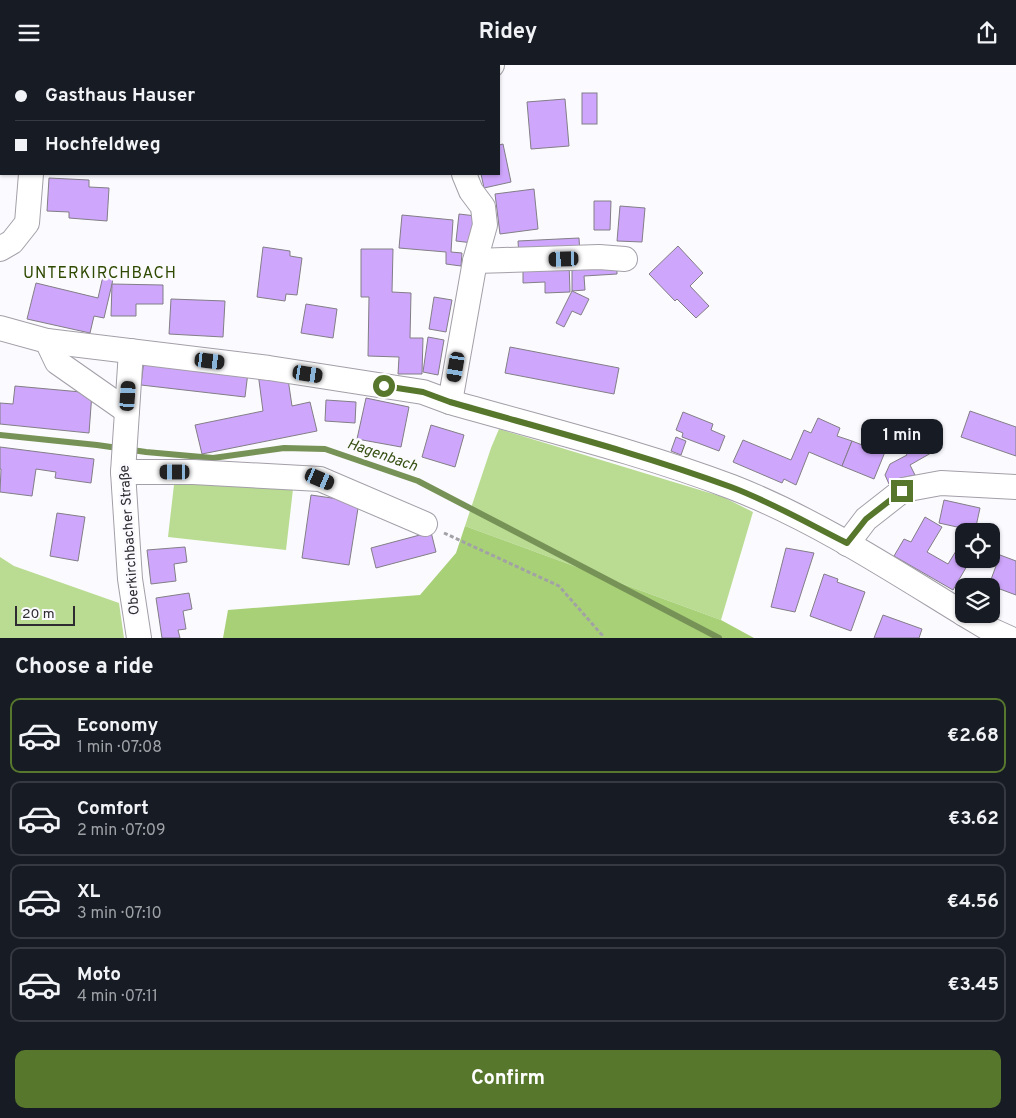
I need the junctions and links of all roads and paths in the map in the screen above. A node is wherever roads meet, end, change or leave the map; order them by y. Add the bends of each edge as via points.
1 (31, 175) edge
2 (464, 175) edge
3 (0, 249) edge
4 (625, 259) dead end
5 (474, 261) junction
6 (0, 328) edge
7 (47, 341) junction
8 (131, 351) junction
9 (450, 402) junction
10 (127, 411) junction
11 (123, 472) junction
12 (1016, 487) edge
13 (425, 524) joint
14 (847, 543) junction
15 (955, 609) edge
16 (979, 623) edge
17 (1006, 637) edge
18 (139, 638) edge
19 (602, 638) edge

1 - 3 street via 26,223 12,242
2 - 5 street via 483,207 485,225
4 - 5 street
5 - 9 street
6 - 7 street
7 - 8 street
7 - 10 street via 58,362
8 - 9 street via 423,392
8 - 10 street, Oberkirchbacher Straße
9 - 14 street via 648,458 732,488
10 - 11 street, Oberkirchbacher Straße
11 - 13 street via 320,479
11 - 18 street, Oberkirchbacher Straße via 130,579
12 - 14 street via 941,483 902,491 866,519
13 - 19 path via 559,586
14 - 15 street
16 - 17 street

